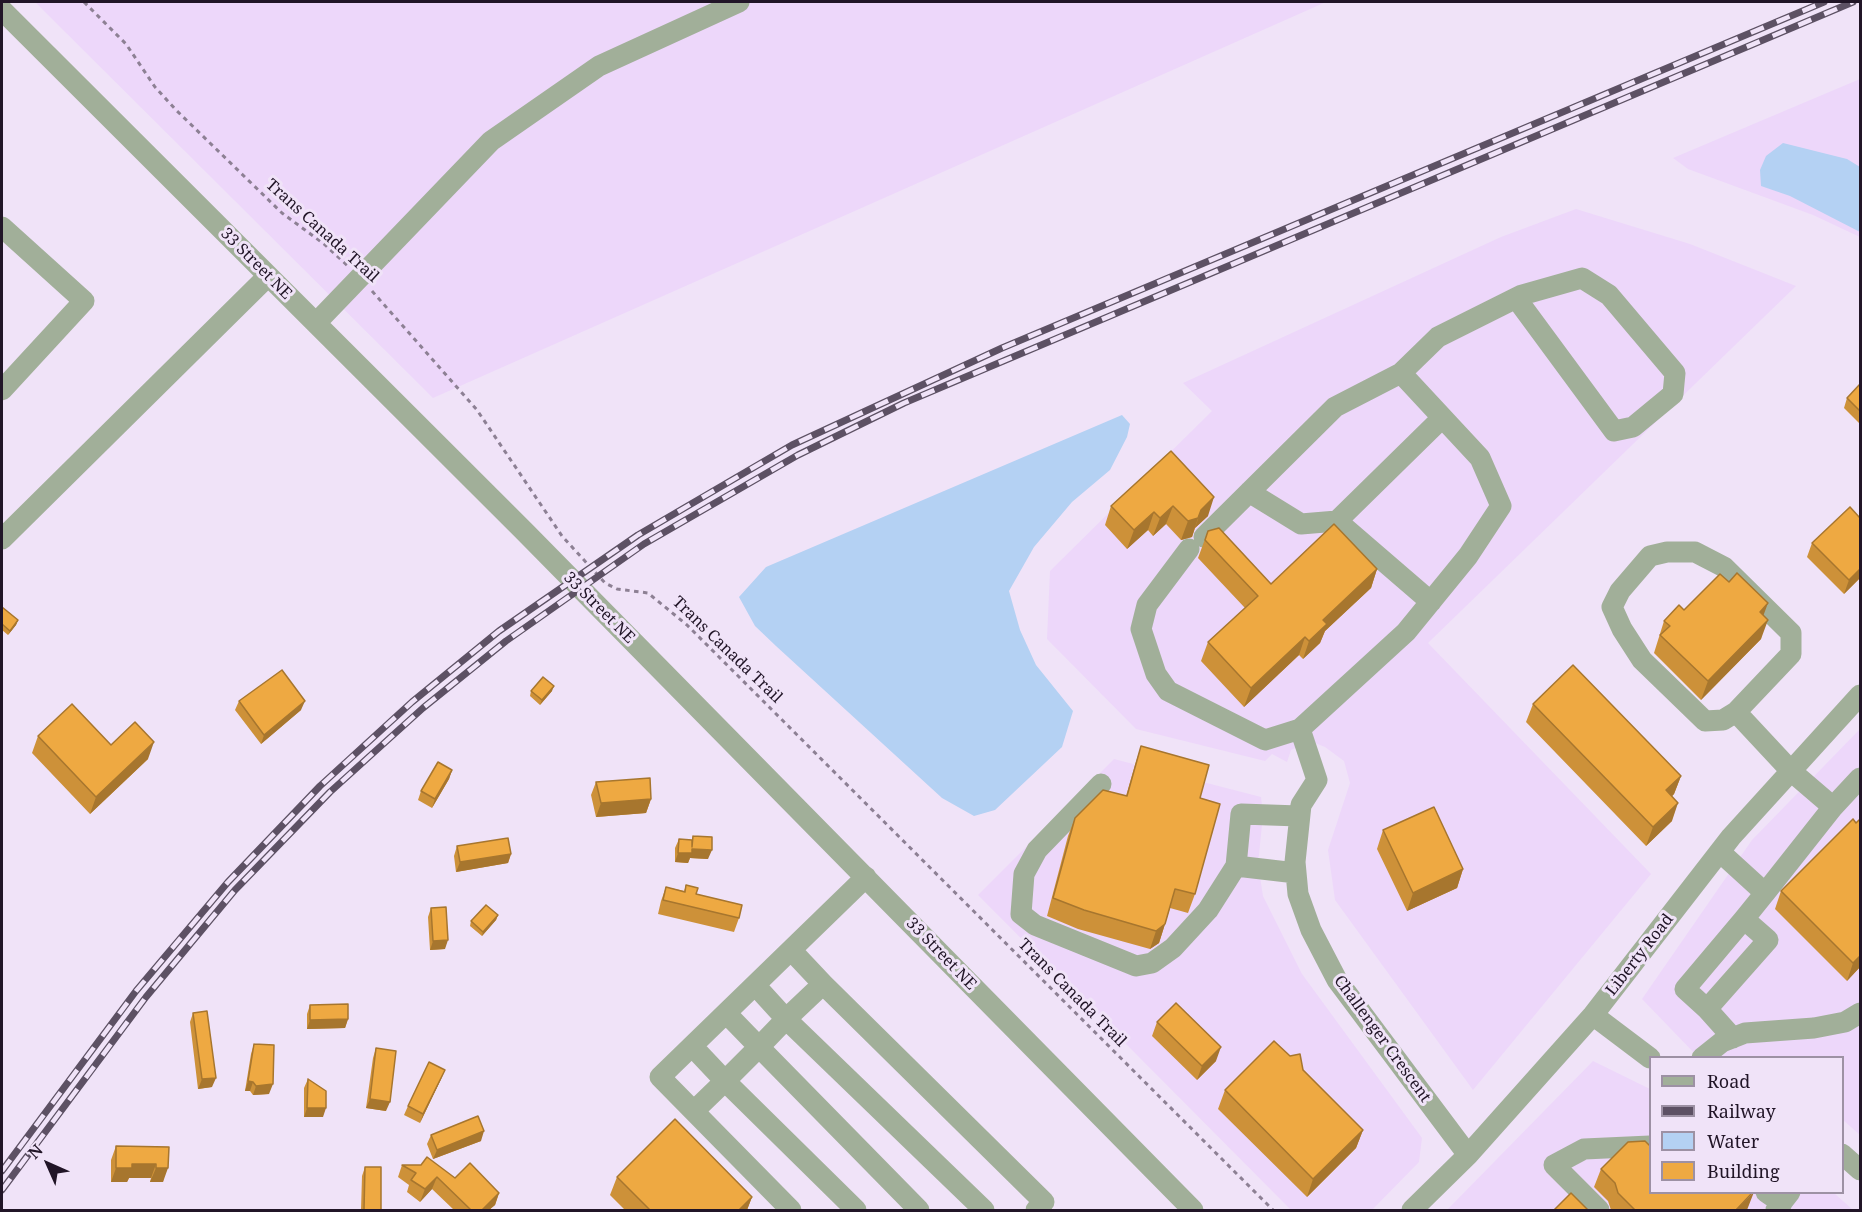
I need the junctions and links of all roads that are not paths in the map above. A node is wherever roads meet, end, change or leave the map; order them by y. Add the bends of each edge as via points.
1 (739, 2) edge
2 (2, 10) edge
3 (2, 227) edge
4 (268, 276) junction
5 (1516, 298) junction
6 (316, 323) junction
7 (1401, 373) junction
8 (2, 390) edge
9 (1442, 418) junction
10 (1249, 492) junction
11 (1337, 521) junction
12 (2, 539) edge
13 (1431, 602) junction
14 (1860, 695) edge
15 (1736, 712) junction
16 (1300, 729) junction
17 (1791, 771) junction
18 (1860, 778) edge
19 (1101, 784) dead end
20 (1833, 807) junction
21 (1299, 816) junction
22 (1720, 852) junction
23 (1236, 866) junction
24 (1296, 873) junction
25 (866, 877) junction
26 (1766, 893) junction
27 (1744, 918) junction
28 (791, 950) junction
29 (823, 984) junction
30 (755, 985) junction
31 (1707, 1008) junction
32 (726, 1013) junction
33 (1860, 1013) edge
34 (1593, 1015) junction
35 (786, 1019) junction
36 (1734, 1038) junction
37 (692, 1046) junction
38 (759, 1047) junction
39 (1704, 1056) edge
40 (1649, 1057) edge
41 (725, 1081) junction
42 (694, 1111) junction
43 (1649, 1146) edge
44 (1468, 1155) junction
45 (1844, 1156) edge
46 (1860, 1170) edge
47 (791, 1210) edge
48 (856, 1210) edge
49 (919, 1210) edge
50 (984, 1210) edge
51 (1036, 1210) edge
52 (1194, 1210) edge
53 (1412, 1210) edge
54 (1599, 1210) edge

1 - 6 street via 598,66 491,141
2 - 4 street, 33 Street NE
3 - 8 street via 84,301
4 - 6 street, 33 Street NE
4 - 12 street
5 - 5 street via 1582,278 1609,295 1675,373 1673,394 1633,428 1614,431
5 - 7 street via 1438,337
6 - 25 street, 33 Street NE
7 - 9 street
7 - 10 street via 1335,407
9 - 11 street
9 - 13 street via 1480,458 1501,506
10 - 11 street via 1300,524
10 - 16 street via 1197,543 1147,605 1141,629 1156,674 1168,691 1265,740
11 - 13 street
13 - 16 street via 1407,632
14 - 17 street, Liberty Road
15 - 15 street via 1791,654 1791,633 1724,567 1695,552 1650,556 1620,591 1612,607 1622,629 1642,660 1705,721 1723,720
15 - 17 street
16 - 21 street, Challenger Crescent via 1317,780 1301,805
17 - 20 street
17 - 22 street, Liberty Road
18 - 20 street
19 - 23 street via 1037,850 1024,874 1022,914 1035,925 1136,966 1152,963 1173,948 1208,910
20 - 26 street
21 - 23 street via 1241,814
21 - 24 street, Challenger Crescent
22 - 26 street
22 - 34 street, Liberty Road
23 - 24 street
24 - 44 street, Challenger Crescent via 1298,894 1311,930 1337,981
25 - 28 street
25 - 52 street, 33 Street NE
26 - 27 street
27 - 31 street via 1686,989
27 - 31 street via 1768,940
28 - 29 street
28 - 30 street
29 - 35 street
29 - 51 street via 1044,1202
30 - 32 street
30 - 35 street
31 - 36 street
32 - 37 street
32 - 38 street
33 - 36 street via 1845,1022 1745,1033
34 - 40 street
34 - 44 street, Liberty Road
35 - 38 street
35 - 50 street
36 - 39 street
37 - 41 street
37 - 42 street via 660,1077
38 - 41 street
38 - 49 street
41 - 42 street
41 - 48 street
42 - 47 street
43 - 54 street via 1584,1149 1554,1165
44 - 53 street, Liberty Road
45 - 46 street

